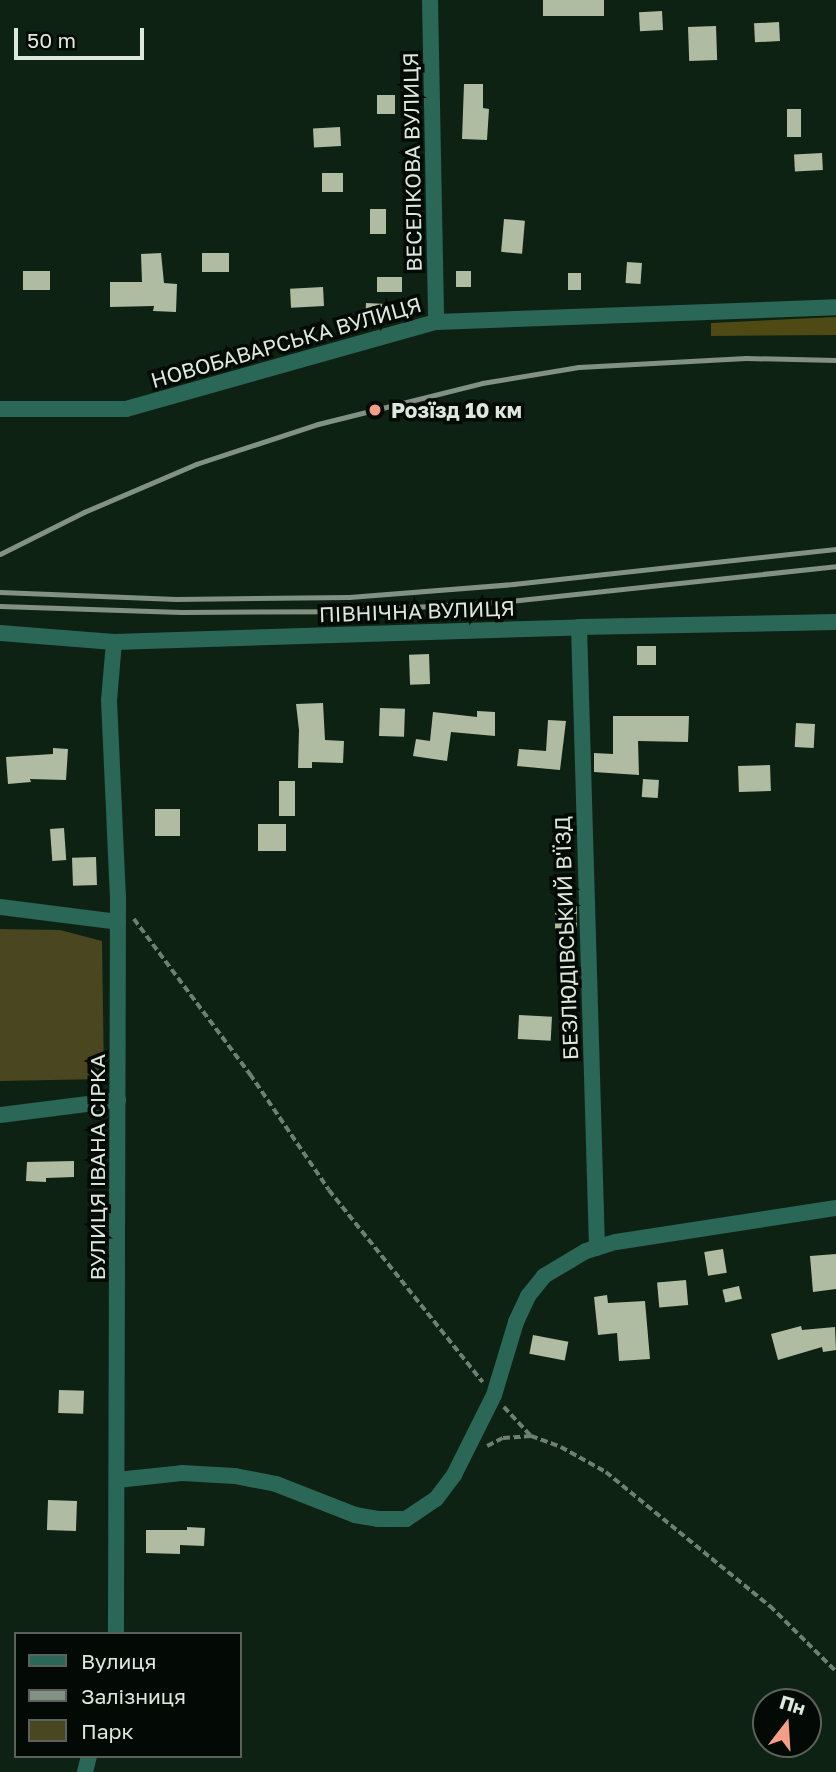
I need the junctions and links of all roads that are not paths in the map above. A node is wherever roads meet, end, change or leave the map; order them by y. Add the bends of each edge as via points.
1 (430, 0) edge
2 (836, 307) edge
3 (436, 322) junction
4 (0, 409) edge
5 (836, 622) edge
6 (579, 627) junction
7 (0, 633) edge
8 (114, 642) junction
9 (0, 907) edge
10 (118, 922) junction
11 (118, 1100) junction
12 (0, 1115) edge
13 (836, 1208) edge
14 (597, 1248) junction
15 (117, 1480) junction
16 (116, 1632) edge

1 - 3 street, ВЕСЕЛКОВА ВУЛИЦЯ
2 - 3 street, НОВОБАВАРСЬКА ВУЛИЦЯ
3 - 4 street, НОВОБАВАРСЬКА ВУЛИЦЯ via 126,409
5 - 6 street, ПІВНІЧНА ВУЛИЦЯ
6 - 8 street, ПІВНІЧНА ВУЛИЦЯ
6 - 14 street, БЕЗЛЮДІВСЬКИЙ В'ЇЗД
7 - 8 street, ПІВНІЧНА ВУЛИЦЯ
8 - 10 street, ВУЛИЦЯ ІВАНА СІРКА via 108,700
9 - 10 street
10 - 11 street, ВУЛИЦЯ ІВАНА СІРКА
11 - 12 street
11 - 15 street, ВУЛИЦЯ ІВАНА СІРКА
13 - 14 street
14 - 15 street via 544,1276 528,1296 494,1395 454,1475 436,1500 406,1519 355,1515 276,1484 235,1476 181,1473
15 - 16 street, ВУЛИЦЯ ІВАНА СІРКА

